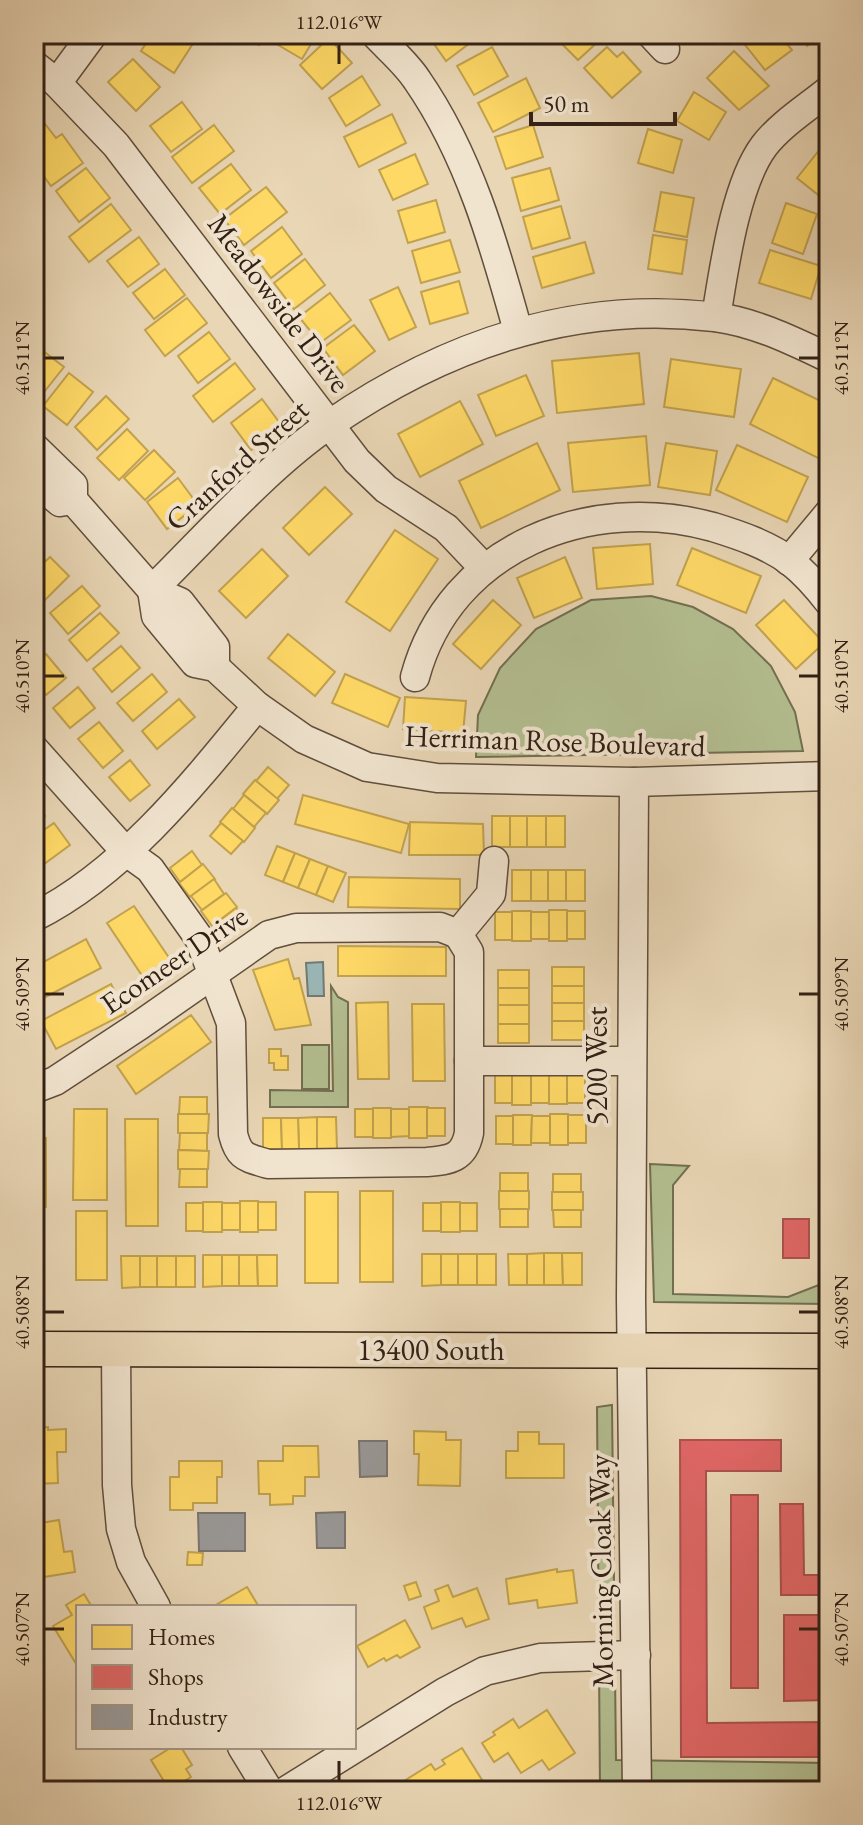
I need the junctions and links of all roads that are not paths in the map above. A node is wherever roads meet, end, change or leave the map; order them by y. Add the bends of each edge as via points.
1 (93, 34) edge
2 (375, 34) edge
3 (34, 65) edge
4 (57, 83) junction
5 (829, 90) edge
6 (716, 317) junction
7 (518, 331) junction
8 (829, 358) edge
9 (329, 424) junction
10 (34, 447) edge
11 (34, 480) edge
12 (73, 500) junction
13 (829, 513) edge
14 (789, 561) junction
15 (483, 567) junction
16 (152, 590) junction
17 (829, 602) edge
18 (415, 677) dead end
19 (257, 706) junction
20 (34, 749) edge
21 (829, 776) edge
22 (634, 782) junction
23 (125, 851) junction
24 (494, 861) dead end
25 (34, 917) edge
26 (458, 934) junction
27 (212, 975) junction
28 (469, 1061) junction
29 (631, 1061) junction
30 (34, 1089) edge
31 (34, 1349) edge
32 (116, 1349) junction
33 (633, 1350) junction
34 (829, 1351) edge
35 (155, 1605) edge
36 (636, 1655) junction
37 (356, 1747) edge
38 (243, 1749) edge
39 (353, 1749) edge
40 (269, 1791) edge
41 (286, 1791) edge
42 (637, 1791) edge

1 - 4 street
2 - 7 street via 416,78 457,150 489,229
3 - 4 street, Meadowside Drive
4 - 9 street, Meadowside Drive via 116,145
5 - 6 street via 779,130 752,167
6 - 7 street, Cranford Street via 616,314
6 - 8 street, Cranford Street via 781,335
7 - 9 street, Cranford Street via 423,367
9 - 15 street, Meadowside Drive via 374,478 446,528
9 - 16 street, Cranford Street
10 - 12 street, Herriman Rose Boulevard via 73,485
11 - 12 street, Herriman Rose Boulevard via 60,502
12 - 16 street, Herriman Rose Boulevard
13 - 14 street
14 - 15 street via 720,529 641,516 589,521 545,533
14 - 17 street
15 - 18 street via 436,624
16 - 19 street, Herriman Rose Boulevard via 156,616 195,663 215,667
19 - 22 street, Herriman Rose Boulevard via 304,739 367,767 437,778
19 - 23 street via 197,781
20 - 23 street
21 - 22 street, Herriman Rose Boulevard
22 - 29 street, 5200 West
23 - 25 street
23 - 27 street via 150,869 199,938
24 - 26 street via 491,894
26 - 27 street, Ecomeer Drive via 440,927 286,929
26 - 28 street via 469,952
27 - 28 street via 231,1023 233,1134 243,1156 268,1164 449,1160 464,1150 469,1133
27 - 30 street, Ecomeer Drive via 55,1081
28 - 29 street
29 - 33 street, 5200 West
31 - 32 main road, 13400 South
32 - 33 main road, 13400 South
32 - 35 street via 121,1529 131,1562
33 - 34 main road, 13400 South
33 - 36 street, Morning Cloak Way
36 - 37 street via 540,1658 485,1671
36 - 42 street, Morning Cloak Way
38 - 40 street
39 - 41 street

